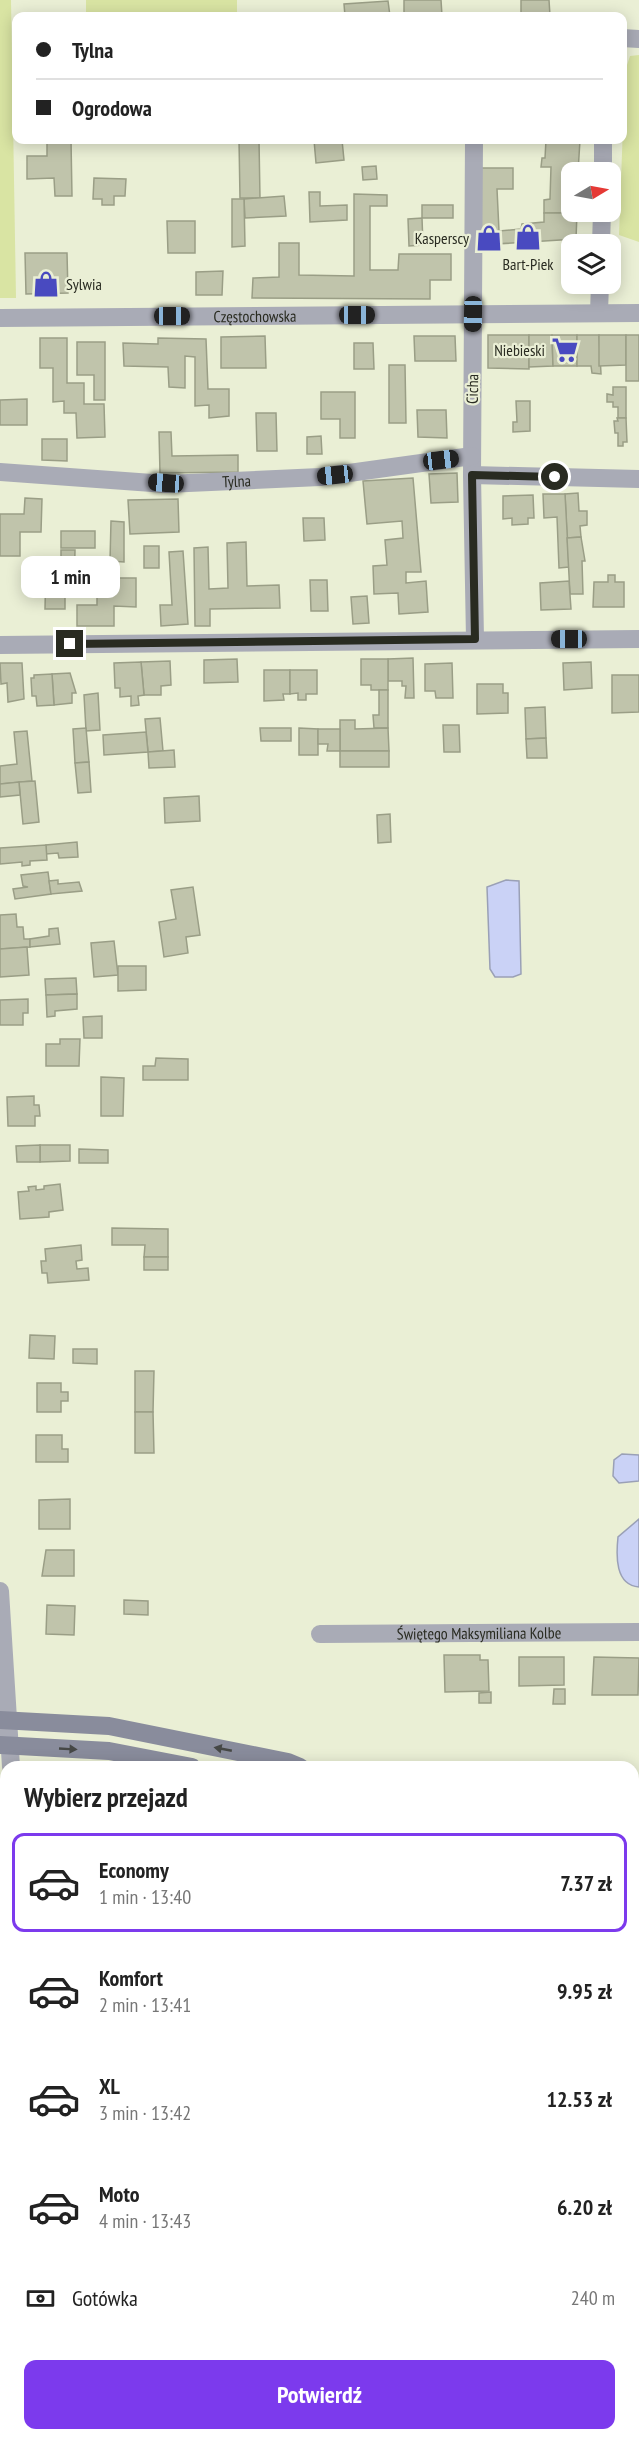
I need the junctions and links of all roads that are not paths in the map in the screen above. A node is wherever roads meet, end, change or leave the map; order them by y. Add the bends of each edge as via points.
1 (474, 144) edge
2 (603, 144) edge
3 (603, 162) edge
4 (600, 294) edge
5 (599, 312) junction
6 (639, 313) edge
7 (473, 314) junction
8 (0, 318) edge
9 (472, 456) junction
10 (0, 472) edge
11 (472, 475) junction
12 (639, 479) edge
13 (475, 639) junction
14 (639, 639) edge
15 (0, 645) edge
16 (0, 1591) edge
17 (639, 1632) edge
18 (321, 1634) dead end
19 (4, 1719) edge
20 (5, 1745) edge
21 (9, 1761) edge
22 (161, 1761) edge
23 (283, 1761) edge

1 - 7 street, Cicha
2 - 3 street
4 - 5 street
5 - 6 street, Częstochowska
5 - 7 street, Częstochowska
7 - 8 street, Częstochowska
7 - 9 street, Cicha
9 - 10 street, Tylna via 320,477 166,483
9 - 11 street, Cicha
11 - 12 street
11 - 13 street, Cicha
13 - 14 street
13 - 15 street
16 - 19 street
17 - 18 street, Świętego Maksymiliana Kolbe
19 - 20 street
23 -> 19 main road via 109,1726
20 - 21 street
20 -> 22 main road via 109,1751

